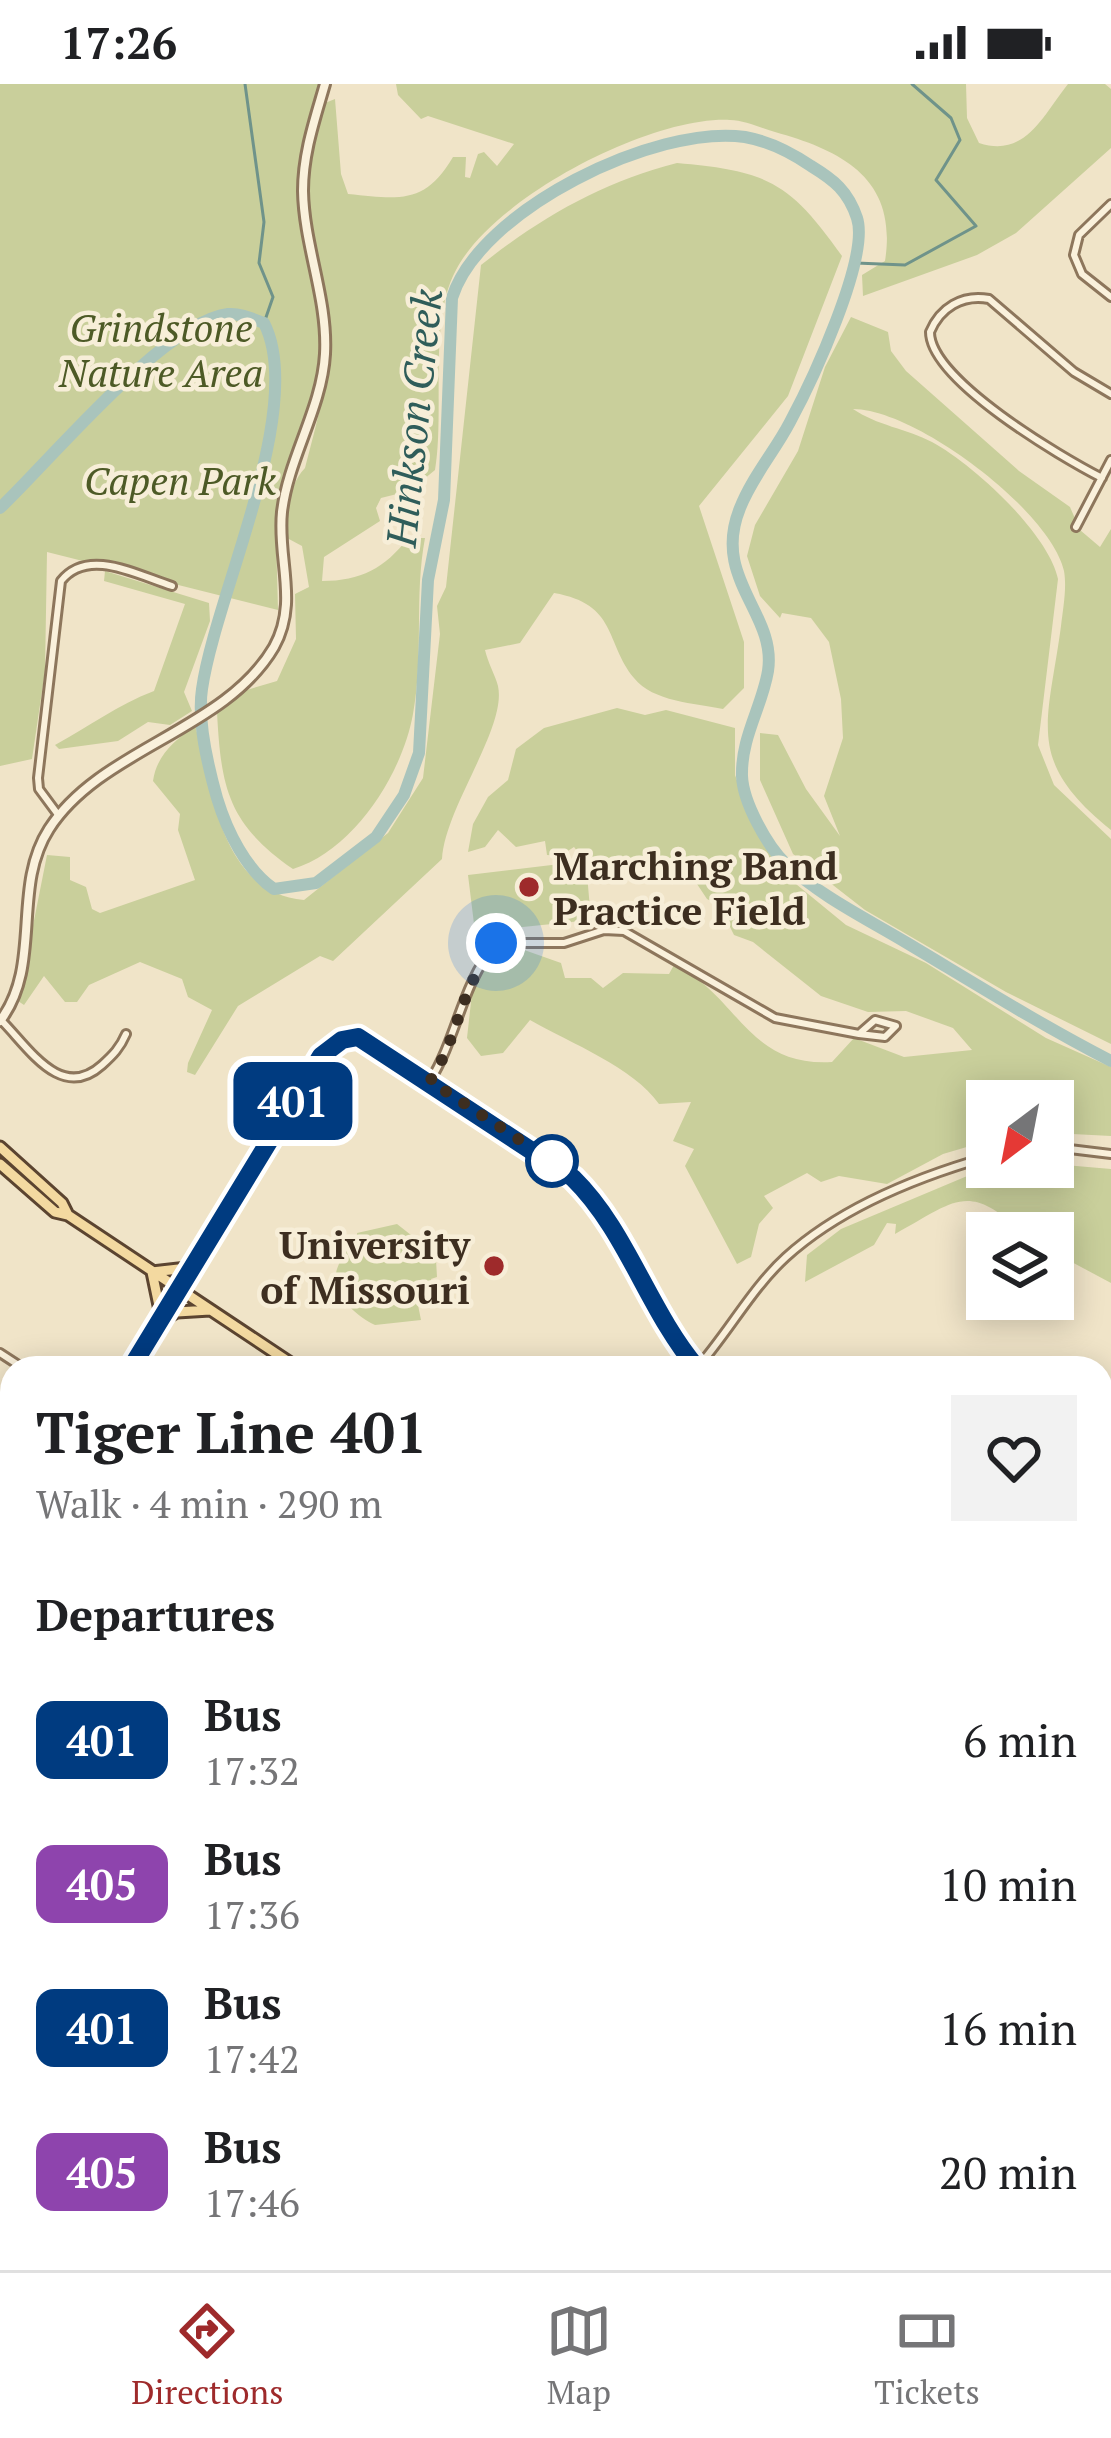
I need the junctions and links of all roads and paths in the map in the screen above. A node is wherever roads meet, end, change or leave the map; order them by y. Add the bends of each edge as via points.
1 (325, 84) edge
2 (1111, 204) edge
3 (1111, 297) edge
4 (1111, 394) edge
5 (1111, 460) edge
6 (1102, 478) junction
7 (1076, 527) dead end
8 (172, 586) dead end
9 (58, 816) junction
10 (1, 1020) edge
11 (126, 1034) dead end
12 (859, 1034) junction
13 (430, 1081) junction
14 (0, 1147) edge
15 (1074, 1150) edge
16 (1111, 1154) edge
17 (966, 1163) edge
18 (0, 1164) edge
19 (68, 1215) junction
20 (196, 1267) junction
21 (152, 1272) junction
22 (181, 1292) junction
23 (210, 1310) junction
24 (162, 1320) junction
25 (139, 1356) edge
26 (280, 1356) edge
27 (688, 1356) edge
28 (706, 1356) edge

1 - 9 street via 303,190 325,357 283,507 284,624 248,681
2 - 3 street via 1079,235 1074,256 1082,274
4 - 6 street via 988,299 942,311 930,332 936,356 1028,438
5 - 6 street
6 - 7 street
8 - 9 street via 92,562 69,571 56,592 38,778
9 - 10 street via 33,862 22,969
10 - 11 street via 53,1074 71,1080 89,1076
12 - 12 street via 885,1037 896,1026 875,1020
12 - 13 street via 775,1018 624,931 604,930 564,944 496,943 463,993 451,1046
13 - 20 street via 368,1040 349,1037 331,1048
13 - 27 street via 587,1192
14 - 19 main road
15 - 16 street
17 - 28 street via 825,1226 783,1259
18 - 19 main road
19 - 21 main road
20 - 21 main road
20 - 22 street
21 - 22 main road
21 - 24 main road
22 - 23 main road
22 - 24 street
23 - 24 main road
23 - 26 main road
24 - 25 street

